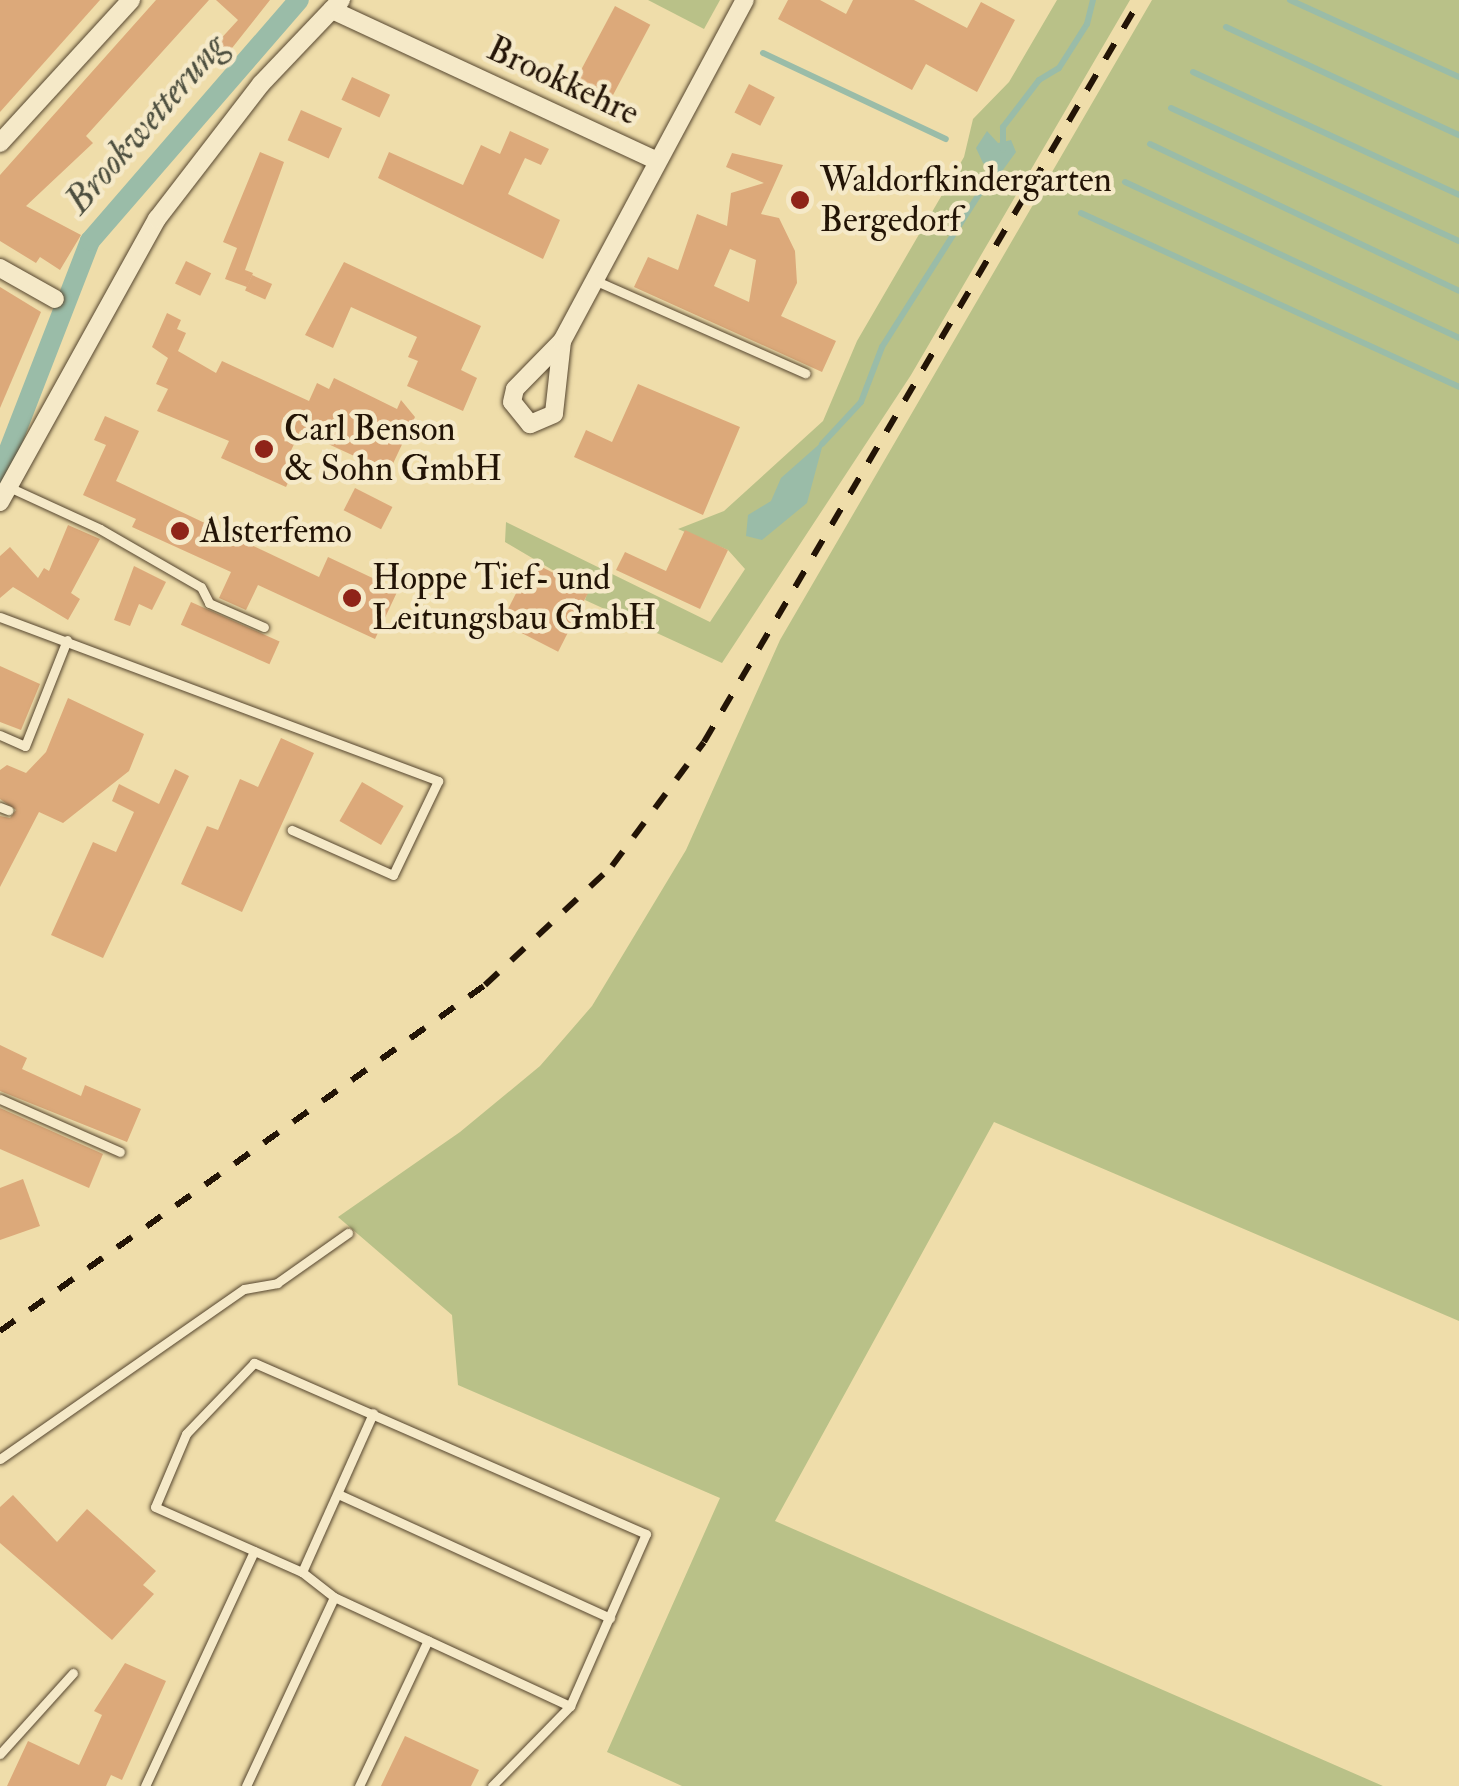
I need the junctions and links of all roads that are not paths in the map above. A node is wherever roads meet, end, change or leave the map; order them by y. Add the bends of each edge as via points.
1 (131, 0) edge
2 (746, 0) edge
3 (337, 5) edge
4 (0, 144) edge
5 (658, 161) junction
6 (0, 268) edge
7 (594, 280) junction
8 (56, 298) dead end
9 (562, 342) dead end
10 (805, 373) dead end
11 (5, 495) edge
12 (0, 617) edge
13 (264, 627) dead end
14 (67, 640) junction
15 (0, 735) edge
16 (292, 830) dead end
17 (0, 1099) edge
18 (120, 1152) dead end
19 (348, 1233) dead end
20 (373, 1414) junction
21 (0, 1459) edge
22 (338, 1494) junction
23 (254, 1550) junction
24 (302, 1572) junction
25 (334, 1597) junction
26 (610, 1618) junction
27 (428, 1640) junction
28 (73, 1674) dead end
29 (570, 1706) junction
30 (0, 1754) edge
31 (495, 1785) edge
32 (145, 1786) edge
33 (246, 1786) edge
34 (359, 1786) edge

1 - 4 street
2 - 5 street, Brookkehre
3 - 5 street, Brookkehre
3 - 11 street via 261,84 157,219
5 - 7 street, Brookkehre
6 - 8 street
7 - 9 street, Brookkehre
7 - 10 lane
11 - 13 lane via 100,529 201,587 209,603
12 - 14 lane
14 - 15 lane via 26,746
14 - 16 lane via 438,781 393,875
17 - 18 lane
19 - 21 lane via 277,1283 244,1289
20 - 22 lane
20 - 23 lane via 254,1363 186,1434 154,1507
20 - 26 lane via 646,1534
22 - 24 lane
22 - 26 lane
23 - 24 lane
23 - 32 lane
24 - 25 lane
25 - 27 lane
25 - 33 lane
26 - 29 lane
27 - 29 lane
27 - 34 lane
28 - 30 lane
29 - 31 lane

